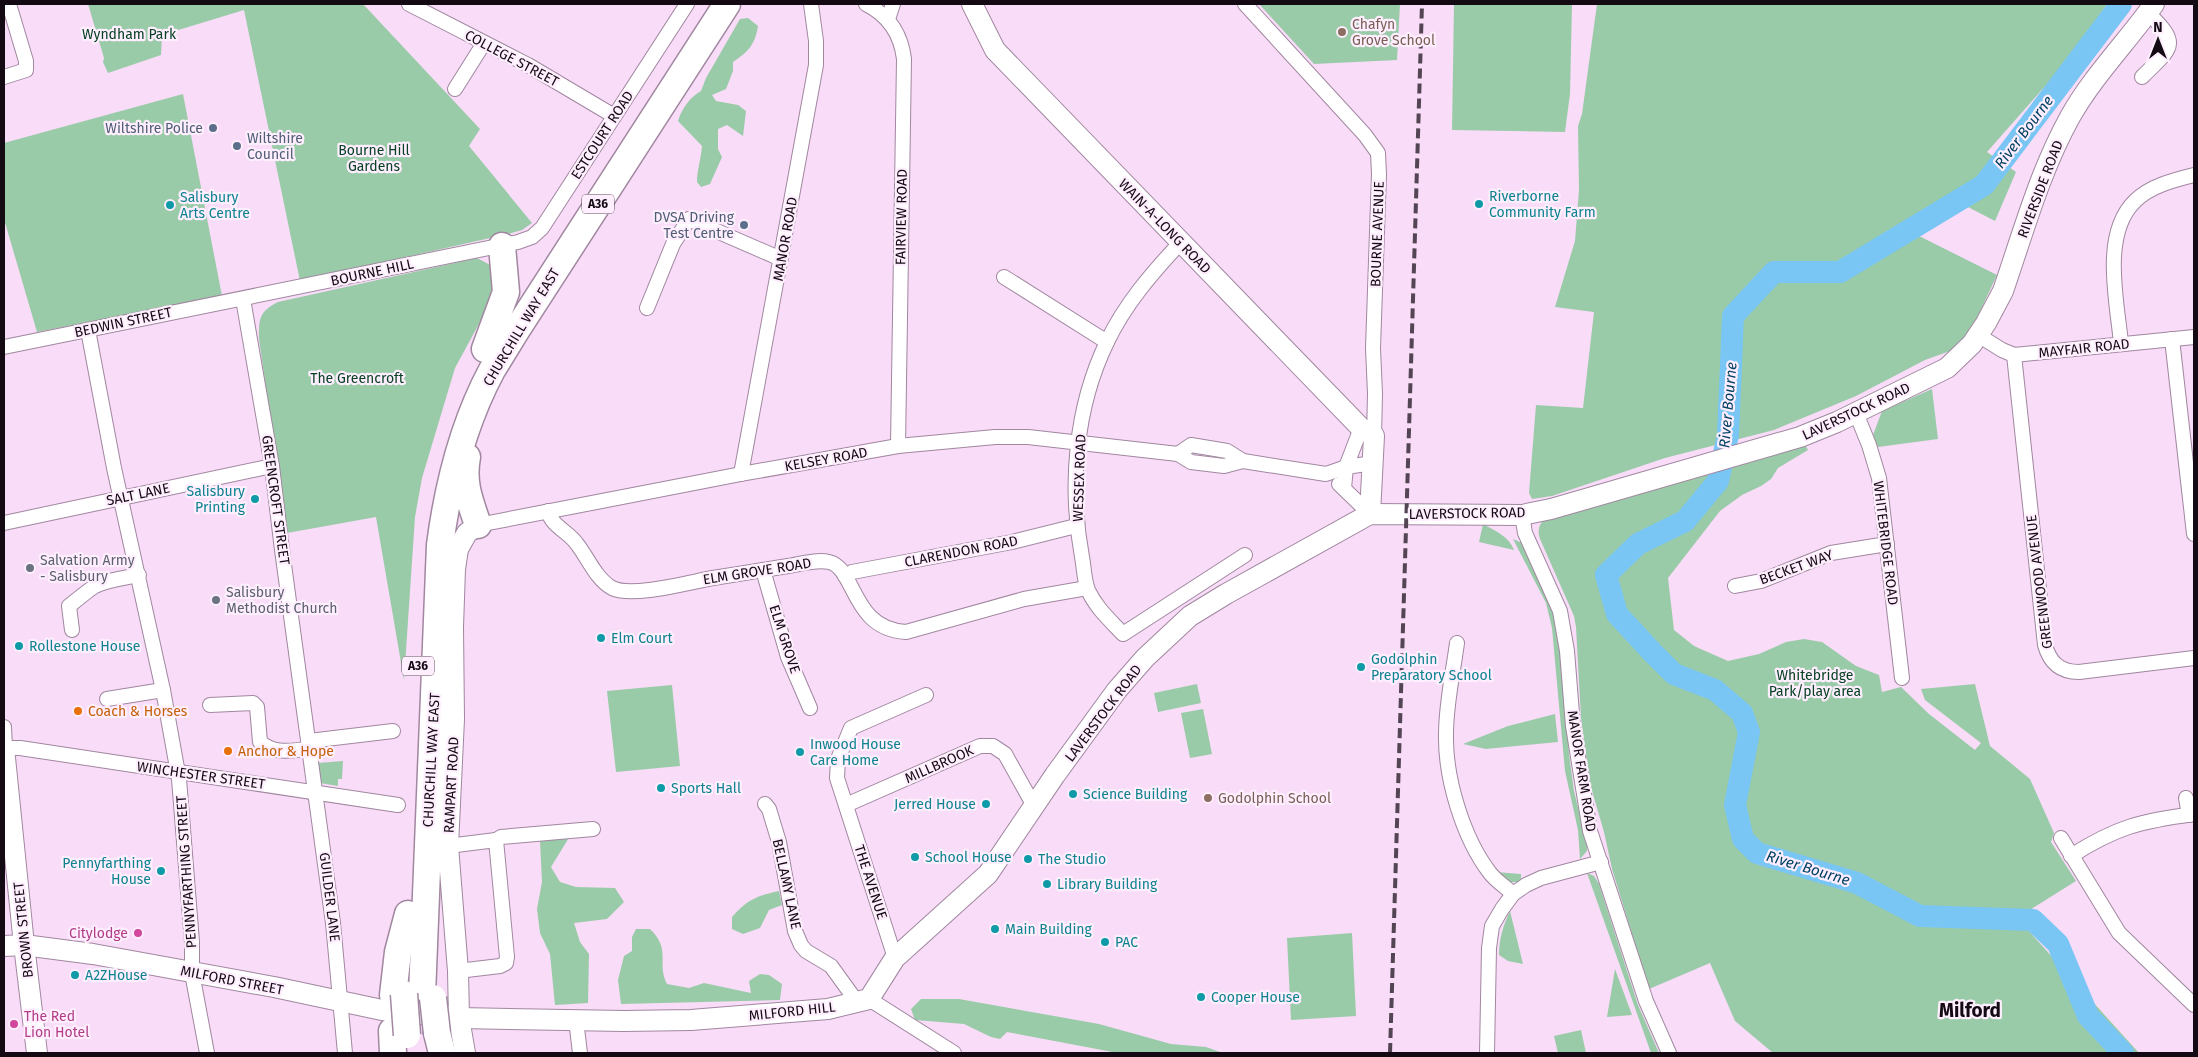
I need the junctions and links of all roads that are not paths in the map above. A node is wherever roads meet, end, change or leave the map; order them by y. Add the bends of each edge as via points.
1 (9, 4) edge
2 (408, 4) edge
3 (687, 4) edge
4 (706, 4) edge
5 (727, 4) edge
6 (811, 4) edge
7 (866, 4) edge
8 (892, 4) edge
9 (972, 4) edge
10 (1245, 4) edge
11 (2151, 8) edge
12 (888, 19) junction
13 (484, 43) junction
14 (4, 77) edge
15 (2142, 77) dead end
16 (456, 89) dead end
17 (614, 116) junction
18 (2194, 175) edge
19 (1181, 242) junction
20 (502, 246) junction
21 (782, 259) junction
22 (1004, 277) dead end
23 (243, 298) junction
24 (647, 308) dead end
25 (88, 330) junction
26 (1978, 335) junction
27 (2194, 336) edge
28 (2172, 339) junction
29 (1106, 342) junction
30 (2121, 343) junction
31 (4, 348) edge
32 (485, 349) junction
33 (2014, 355) junction
34 (475, 407) junction
35 (1856, 413) junction
36 (1367, 432) junction
37 (1078, 442) junction
38 (898, 446) junction
39 (1373, 463) junction
40 (272, 466) junction
41 (1346, 467) junction
42 (740, 474) junction
43 (1326, 474) junction
44 (1344, 488) junction
45 (121, 497) junction
46 (548, 511) junction
47 (1370, 514) junction
48 (1522, 515) junction
49 (4, 523) edge
50 (478, 525) junction
51 (1076, 526) junction
52 (2194, 534) edge
53 (1887, 544) junction
54 (1245, 555) dead end
55 (763, 570) junction
56 (139, 575) junction
57 (845, 576) junction
58 (1735, 586) dead end
59 (1087, 588) junction
60 (72, 630) dead end
61 (1457, 643) dead end
62 (2194, 658) edge
63 (1902, 678) dead end
64 (163, 690) junction
65 (926, 694) dead end
66 (107, 699) dead end
67 (210, 705) dead end
68 (810, 708) dead end
69 (4, 727) edge
70 (393, 731) dead end
71 (310, 745) junction
72 (4, 748) edge
73 (176, 772) junction
74 (316, 792) junction
75 (2186, 798) dead end
76 (764, 804) dead end
77 (398, 805) dead end
78 (846, 806) junction
79 (1034, 806) junction
80 (2192, 815) edge
81 (593, 829) dead end
82 (2061, 838) dead end
83 (496, 840) junction
84 (448, 846) junction
85 (2071, 856) junction
86 (1601, 862) junction
87 (1513, 894) junction
88 (416, 917) junction
89 (24, 945) junction
90 (4, 946) edge
91 (895, 958) junction
92 (458, 971) junction
93 (192, 973) junction
94 (863, 1001) junction
95 (339, 1002) junction
96 (2194, 1004) edge
97 (459, 1018) junction
98 (576, 1020) junction
99 (416, 1043) edge
100 (938, 1049) edge
101 (37, 1053) edge
102 (207, 1053) edge
103 (345, 1053) edge
104 (465, 1053) edge
105 (580, 1053) edge
106 (954, 1053) edge
107 (1487, 1053) edge
108 (1668, 1053) edge

1 - 14 street via 26,70
2 - 13 street, COLLEGE STREET
3 - 17 street, ESTCOURT ROAD
4 - 32 highway, CHURCHILL WAY EAST / A36
5 - 34 highway, CHURCHILL WAY EAST / A36 via 516,331 492,370
6 - 21 street, MANOR ROAD via 816,64
7 - 12 street, FAIRVIEW ROAD
8 - 12 street
9 - 19 street, WAIN-A-LONG ROAD via 995,50
10 - 36 street, BOURNE AVENUE via 1378,153 1380,174 1373,348 1375,394
11 - 15 street via 2167,32 2170,46
11 - 26 street, RIVERSIDE ROAD via 2085,93 2070,118 2046,167 2003,291
12 - 38 street, FAIRVIEW ROAD via 902,46 904,59
13 - 16 street
13 - 17 street, COLLEGE STREET
17 - 20 street, ESTCOURT ROAD via 542,228 526,240
18 - 30 street via 2154,188 2134,201 2121,222 2114,264
19 - 29 street, WESSEX ROAD via 1128,304
19 - 36 street, WAIN-A-LONG ROAD
20 - 23 street, BOURNE HILL
20 - 32 highway via 506,292
21 - 24 street via 689,219 673,244
21 - 42 street, MANOR ROAD
22 - 29 street
23 - 25 street, BEDWIN STREET
23 - 40 street, GREENCROFT STREET
25 - 31 street, BEDWIN STREET
25 - 45 street, PENNYFARTHING STREET
26 - 33 street
26 - 35 street, LAVERSTOCK ROAD via 1947,368
27 - 28 street, MAYFAIR ROAD
28 - 30 street, MAYFAIR ROAD
28 - 52 street
29 - 37 street, WESSEX ROAD via 1084,407
30 - 33 street, MAYFAIR ROAD
32 - 88 highway, CHURCHILL WAY EAST / A36 via 464,389 449,428 433,479 426,516 420,603
33 - 62 street, GREENWOOD AVENUE via 2048,656 2060,668 2074,672
34 - 50 highway via 465,475 468,497
34 - 88 highway, CHURCHILL WAY EAST / A36 via 450,483 440,545
35 - 48 street, LAVERSTOCK ROAD via 1800,437
35 - 53 street, WHITEBRIDGE ROAD via 1878,478
36 - 39 street, BOURNE AVENUE
36 - 41 street
37 - 38 street, KELSEY ROAD via 1028,436
37 - 43 street, KELSEY ROAD via 1178,454 1191,462 1224,466 1243,461
37 - 51 street, WESSEX ROAD
38 - 42 street, KELSEY ROAD
39 - 41 street, KELSEY ROAD
39 - 47 street, BOURNE AVENUE
40 - 45 street, SALT LANE
40 - 71 street, GREENCROFT STREET
41 - 43 street, KELSEY ROAD
41 - 44 street
42 - 46 street, KELSEY ROAD
43 - 44 street, KELSEY ROAD
44 - 47 street, KELSEY ROAD
45 - 49 street, SALT LANE
45 - 56 street, PENNYFARTHING STREET
46 - 50 street, KELSEY ROAD
46 - 55 street, ELM GROVE ROAD via 550,519 577,543 600,577 621,591 651,590
47 - 48 street, LAVERSTOCK ROAD
47 - 79 street, LAVERSTOCK ROAD via 1190,616 1145,658 1117,690
48 - 86 street, MANOR FARM ROAD via 1525,533 1560,611 1581,785 1590,831
50 - 84 street, RAMPART ROAD via 463,537 456,556
51 - 57 street, CLARENDON ROAD
51 - 59 street, WESSEX ROAD
53 - 58 street, BECKET WAY via 1831,553 1761,581
53 - 63 street, WHITEBRIDGE ROAD
54 - 59 street, WESSEX ROAD via 1123,634 1096,606
55 - 57 street, ELM GROVE ROAD via 830,562
55 - 68 street, ELM GROVE via 788,656
56 - 60 street via 94,586 78,598 69,606
56 - 64 street, PENNYFARTHING STREET
57 - 59 street, ELM GROVE ROAD via 868,613 892,631 906,632 1024,599
61 - 87 street via 1446,731 1446,762 1460,812 1480,857 1491,875
64 - 66 street
64 - 73 street, PENNYFARTHING STREET
65 - 78 street via 851,728 846,734 838,759 837,778
67 - 71 street via 253,703 257,707 260,742 272,750 281,752
69 - 72 street
70 - 71 street
71 - 74 street, GREENCROFT STREET
72 - 73 street, WINCHESTER STREET
72 - 89 street, BROWN STREET
73 - 74 street, WINCHESTER STREET
73 - 93 street, PENNYFARTHING STREET via 189,893
74 - 77 street, WINCHESTER STREET
74 - 95 street, GUILDER LANE via 339,969
75 - 80 street
76 - 94 street, BELLAMY LANE via 769,809 779,842 795,931 801,945 831,966
78 - 79 street, MILLBROOK via 980,746 992,746 1005,754
78 - 91 street, THE AVENUE
79 - 91 street via 988,874
80 - 85 street via 2141,822 2099,838
81 - 83 street
82 - 85 street
83 - 84 street
83 - 92 street via 506,963
84 - 92 street, RAMPART ROAD
85 - 96 street via 2119,933
86 - 87 street via 1541,878
86 - 108 street, MANOR FARM ROAD via 1646,1002
87 - 107 street via 1492,926
88 - 99 highway, CHURCHILL WAY EAST / A36 via 413,995
89 - 90 street, MILFORD STREET
89 - 93 street, MILFORD STREET via 84,952
89 - 101 street, BROWN STREET
91 - 94 street
92 - 97 street, RAMPART ROAD
93 - 95 street, MILFORD STREET
93 - 102 street, PENNYFARTHING STREET
94 - 98 street, MILFORD HILL via 828,1010 710,1018
94 - 100 street
95 - 97 street, MILFORD STREET
95 - 103 street, GUILDER LANE
97 - 98 street, MILFORD HILL
97 - 104 street, RAMPART ROAD
98 - 105 street
100 - 106 street

